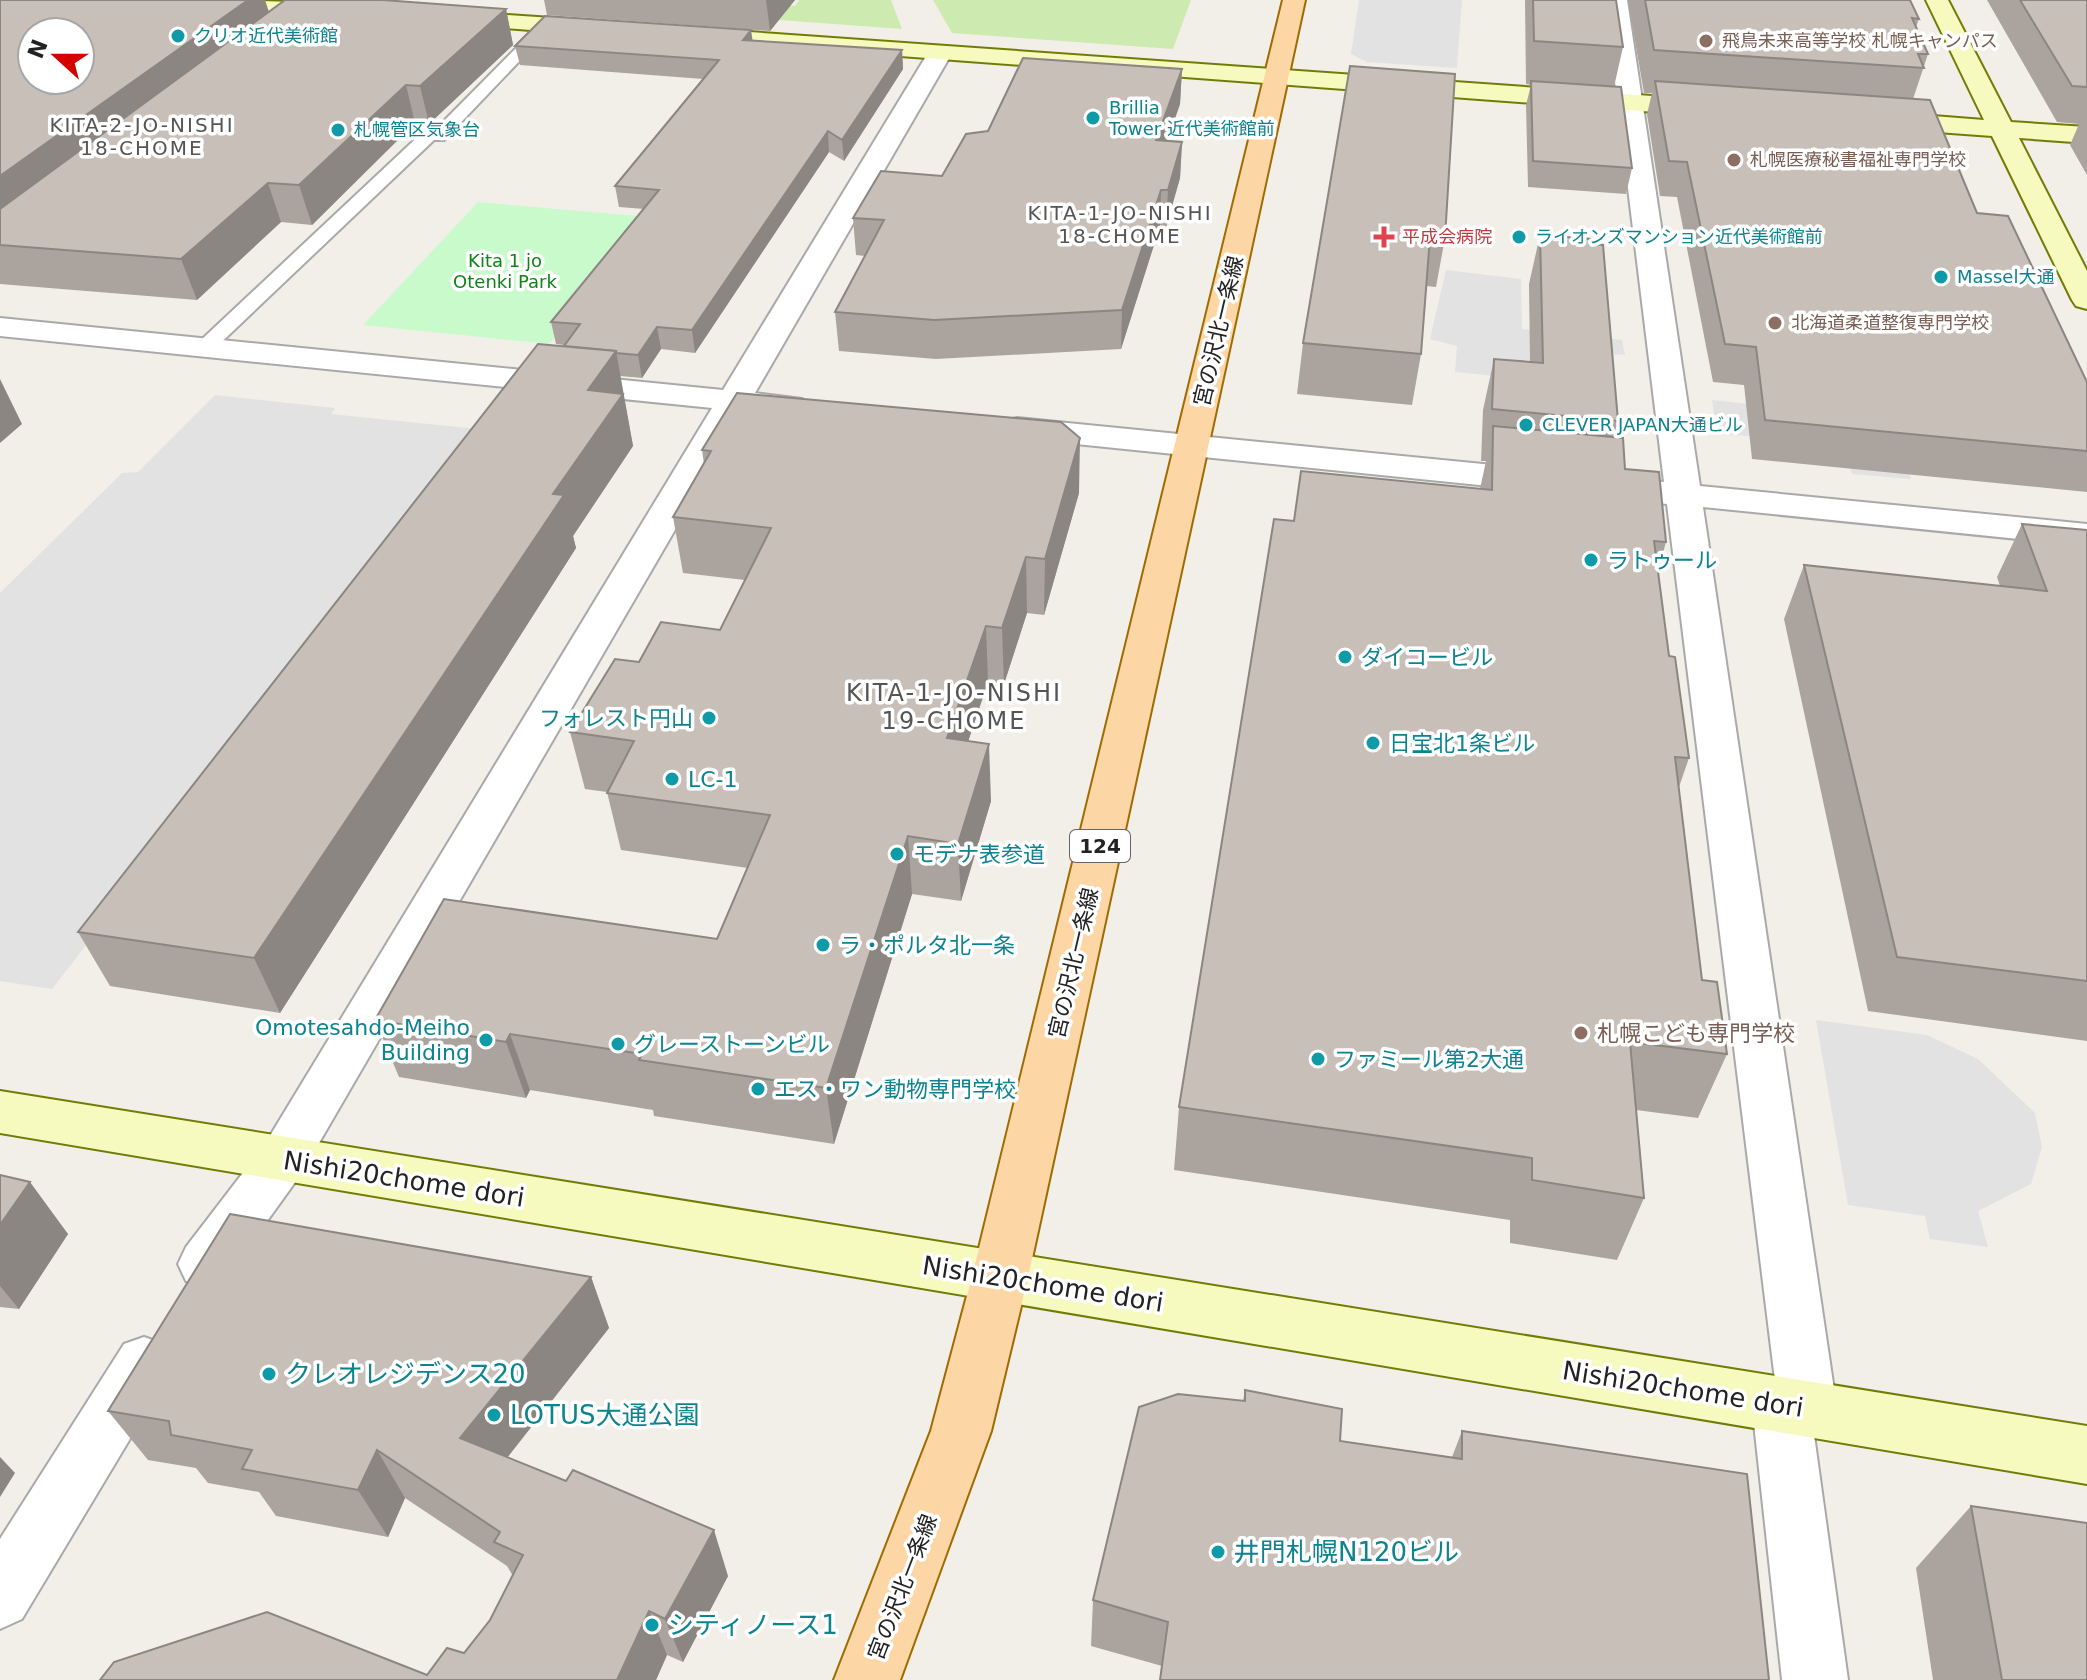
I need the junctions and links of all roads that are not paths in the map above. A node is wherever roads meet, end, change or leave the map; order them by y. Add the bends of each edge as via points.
1 (203, 0) edge
2 (1294, 0) edge
3 (1616, 0) edge
4 (1937, 0) edge
5 (321, 4) edge
6 (362, 11) edge
7 (424, 16) edge
8 (547, 25) junction
9 (626, 30) edge
10 (283, 32) edge
11 (673, 34) edge
12 (940, 53) junction
13 (1276, 77) junction
14 (1629, 102) junction
15 (1737, 110) edge
16 (1860, 119) edge
17 (2001, 129) junction
18 (2087, 135) edge
19 (2087, 300) edge
20 (0, 327) edge
21 (205, 347) junction
22 (734, 400) junction
23 (821, 409) edge
24 (993, 426) edge
25 (1192, 446) junction
26 (1683, 495) junction
27 (2087, 535) edge
28 (0, 1112) edge
29 (283, 1159) junction
30 (1000, 1277) junction
31 (1795, 1407) junction
32 (2087, 1455) edge
33 (0, 1597) edge
34 (867, 1680) edge
35 (1815, 1680) edge

1 - 5 street
2 - 13 main road, 宮の沢北一条線 / 124
3 - 14 street
4 - 17 street
5 - 6 street
5 - 10 street
7 - 8 street
8 - 9 street
8 - 21 lane via 438,136 430,135
11 - 12 street
12 - 13 street
12 - 22 street
13 - 14 street
13 - 25 main road, 宮の沢北一条線 / 124
14 - 15 street
14 - 26 street
16 - 17 street
17 - 18 street
17 - 19 street
20 - 21 street
21 - 22 street
22 - 23 street
22 - 29 street
24 - 25 street
25 - 26 street
25 - 30 main road, 宮の沢北一条線 / 124
26 - 27 street
26 - 31 street
28 - 29 street, Nishi20chome dori
29 - 30 street, Nishi20chome dori
29 - 33 street via 216,1245
30 - 31 street, Nishi20chome dori
30 - 34 main road, 宮の沢北一条線 / 124 via 961,1431
31 - 32 street, Nishi20chome dori
31 - 35 street

